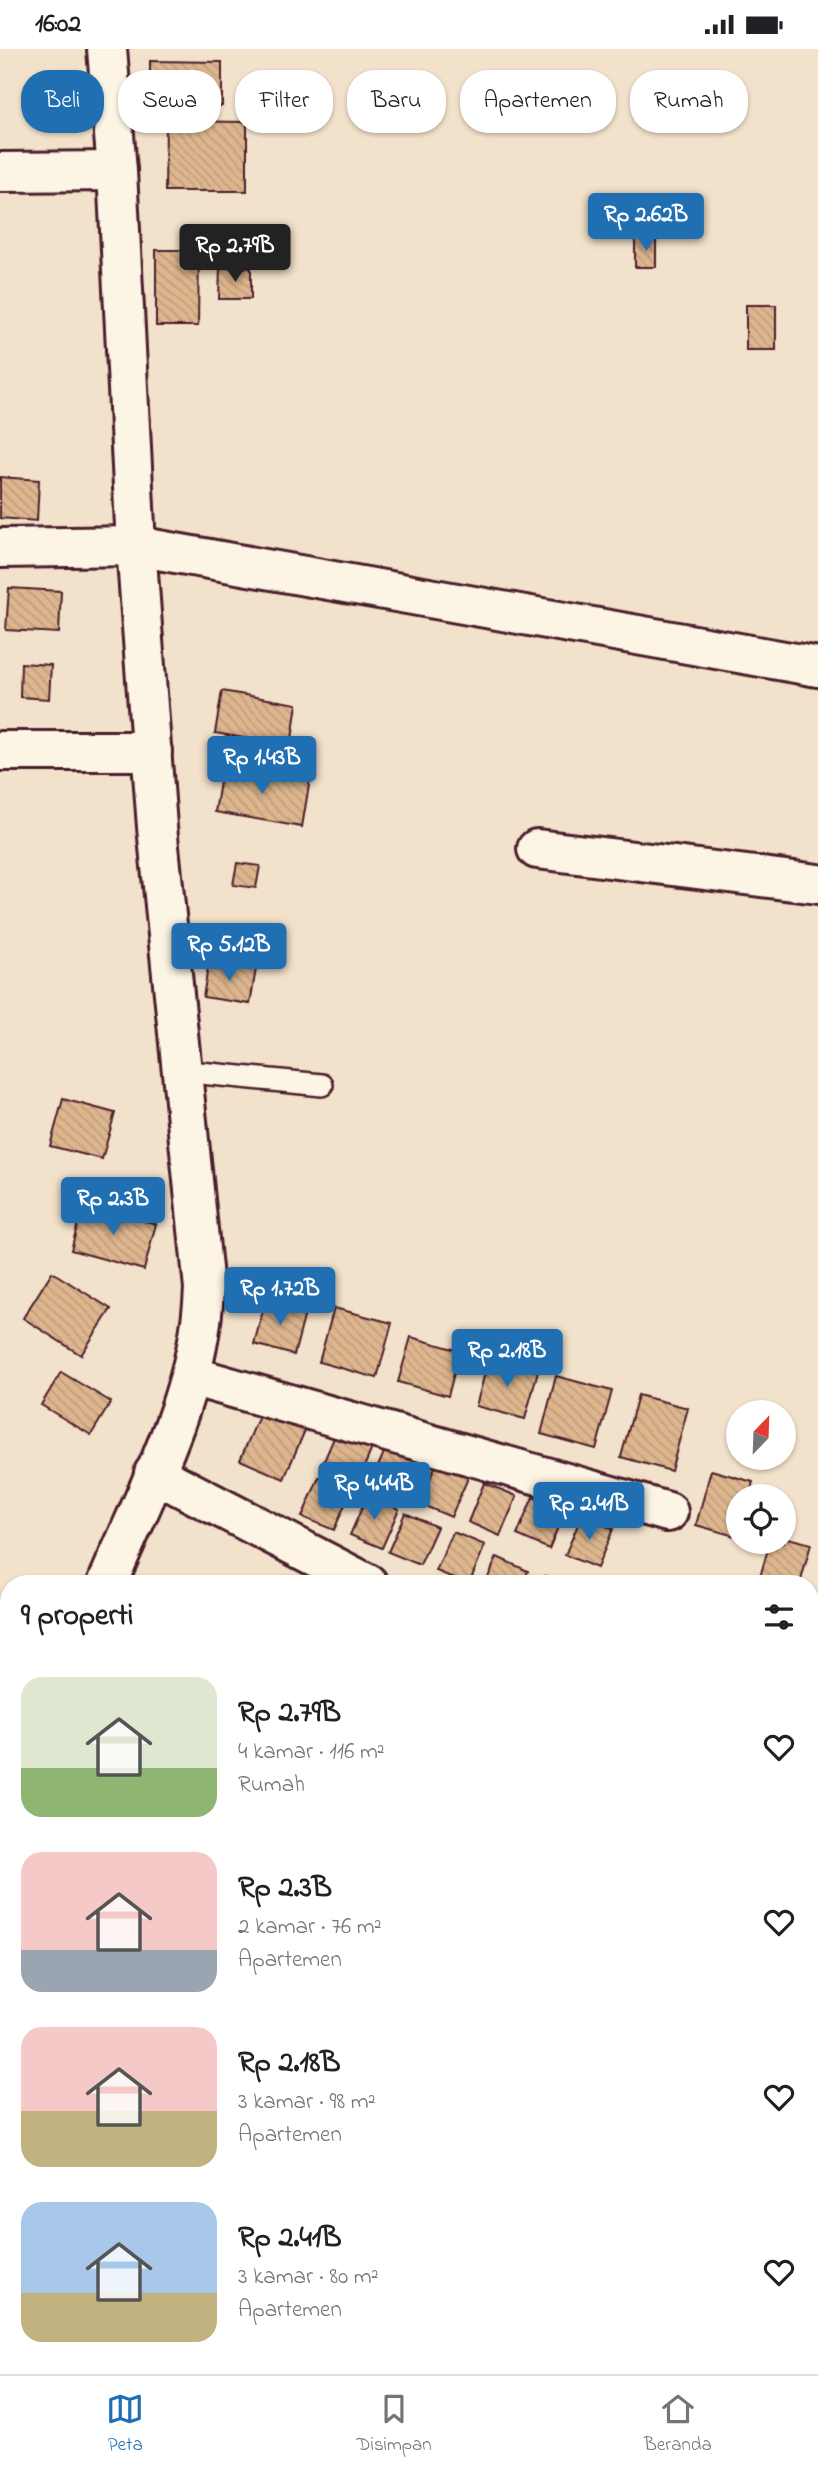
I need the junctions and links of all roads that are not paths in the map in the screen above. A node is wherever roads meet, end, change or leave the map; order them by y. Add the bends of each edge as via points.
1 (107, 49) edge
2 (117, 171) junction
3 (0, 172) edge
4 (136, 545) junction
5 (0, 548) edge
6 (818, 667) edge
7 (0, 751) edge
8 (152, 751) junction
9 (537, 849) dead end
10 (818, 884) edge
11 (180, 1071) junction
12 (322, 1085) dead end
13 (191, 1376) junction
14 (154, 1473) junction
15 (668, 1512) dead end
16 (111, 1575) edge
17 (351, 1575) edge

1 - 2 street
2 - 3 street
2 - 4 street
4 - 5 street
4 - 6 street
4 - 8 street
7 - 8 street
8 - 11 street
9 - 10 street
11 - 12 lane
11 - 13 street via 204,1288
13 - 14 street
13 - 15 street
14 - 16 street
14 - 17 street

